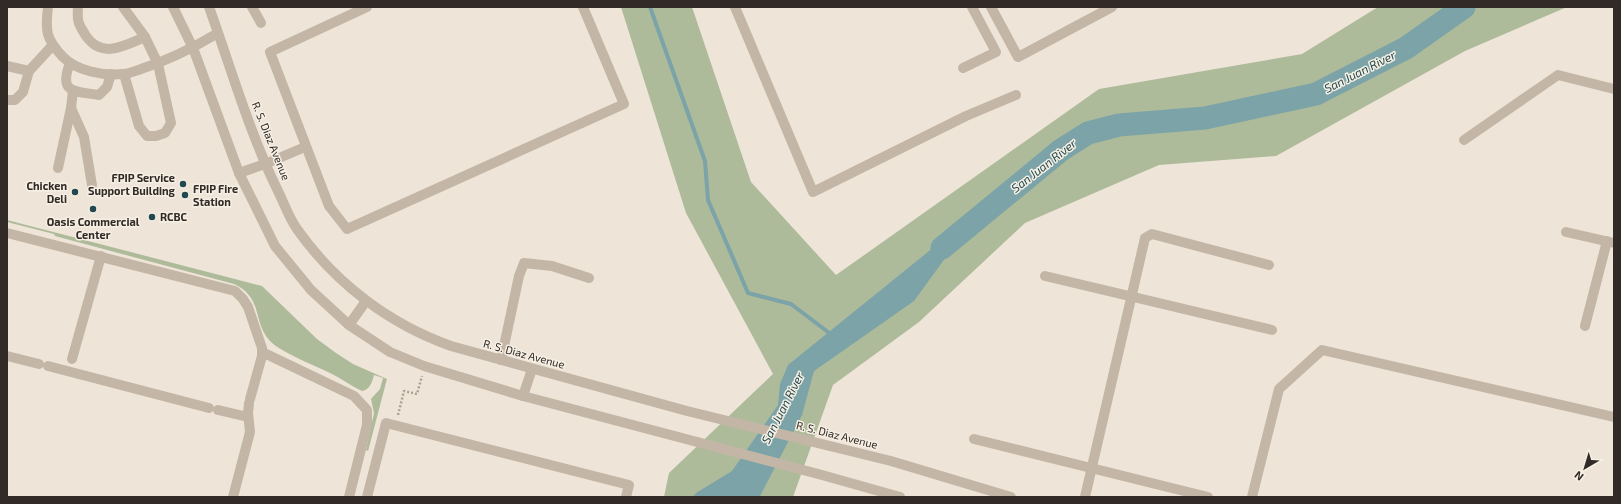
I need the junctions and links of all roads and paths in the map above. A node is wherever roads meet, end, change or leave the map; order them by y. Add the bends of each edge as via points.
1 (48, 7) edge
2 (78, 7) edge
3 (123, 7) edge
4 (173, 7) edge
5 (209, 7) edge
6 (252, 7) edge
7 (367, 7) edge
8 (583, 7) edge
9 (735, 7) edge
10 (972, 7) edge
11 (991, 7) edge
12 (1112, 7) edge
13 (261, 24) dead end
14 (218, 33) junction
15 (145, 37) junction
16 (52, 46) junction
17 (193, 48) junction
18 (70, 63) junction
19 (158, 64) junction
20 (7, 66) edge
21 (963, 68) dead end
22 (29, 71) junction
23 (112, 74) junction
24 (124, 74) junction
25 (1614, 89) edge
26 (73, 91) junction
27 (1016, 95) dead end
28 (7, 100) edge
29 (71, 108) junction
30 (1464, 140) dead end
31 (305, 147) junction
32 (265, 164) junction
33 (58, 168) dead end
34 (239, 172) junction
35 (92, 185) dead end
36 (1566, 232) dead end
37 (7, 233) edge
38 (1610, 242) edge
39 (101, 256) junction
40 (1269, 265) dead end
41 (1045, 276) dead end
42 (589, 278) dead end
43 (1132, 296) junction
44 (366, 301) junction
45 (349, 325) junction
46 (1585, 326) dead end
47 (1272, 330) dead end
48 (262, 352) junction
49 (7, 356) edge
50 (501, 360) junction
51 (71, 366) junction
52 (424, 366) junction
53 (532, 369) junction
54 (523, 396) junction
55 (1614, 416) edge
56 (248, 417) junction
57 (405, 417) dead end
58 (974, 439) dead end
59 (1092, 468) junction
60 (875, 494) edge
61 (233, 497) edge
62 (348, 497) edge
63 (367, 497) edge
64 (626, 497) edge
65 (900, 497) edge
66 (1011, 497) edge
67 (1085, 497) edge
68 (1208, 497) edge
69 (1252, 497) edge

1 - 16 street via 45,27
2 - 15 street via 77,22 92,43 107,50
3 - 15 street
4 - 17 street
5 - 14 street, R. S. Diaz Avenue
6 - 13 street
7 - 31 street via 270,52
8 - 31 street via 624,104 347,229 329,206
9 - 27 street via 813,192 966,116
10 - 21 street via 996,52
11 - 12 street via 1018,57
14 - 17 street
14 - 32 street, R. S. Diaz Avenue
15 - 19 street
16 - 18 street
16 - 22 street
17 - 19 street
17 - 34 street
18 - 23 street via 94,72
18 - 26 street via 65,76 66,85
19 - 24 street
19 - 24 street via 171,123 165,133 156,136 147,136 139,126
20 - 22 street
22 - 28 street via 23,92 15,100
23 - 24 street
23 - 26 street via 107,87 99,95
25 - 30 street via 1558,75
26 - 29 street
29 - 33 street
29 - 35 street via 84,138
31 - 32 street
32 - 34 street
32 - 44 street, R. S. Diaz Avenue via 296,228 329,269
34 - 45 street via 275,246 311,290
36 - 38 street
37 - 39 street
38 - 46 street
39 - 48 street via 234,291 243,298 248,307
39 - 51 street
40 - 43 street via 1152,234 1145,238
41 - 43 street
42 - 50 street via 552,266 524,263
43 - 47 street
43 - 59 street
44 - 45 street
44 - 50 street, R. S. Diaz Avenue via 428,338
45 - 52 street via 390,352
48 - 56 street via 249,401
48 - 62 street via 348,393 367,410 367,425
49 - 51 street via 44,365
50 - 53 street, R. S. Diaz Avenue
51 - 56 street via 213,409
52 - 54 street
52 - 57 path via 417,394 404,390 398,415
53 - 54 street
53 - 66 street, R. S. Diaz Avenue via 687,411 891,461
54 - 60 street via 822,475
55 - 69 street via 1322,350 1279,389
56 - 61 street via 250,432
58 - 59 street
59 - 67 street
59 - 68 street
60 - 65 street
63 - 64 street via 386,423 629,486

